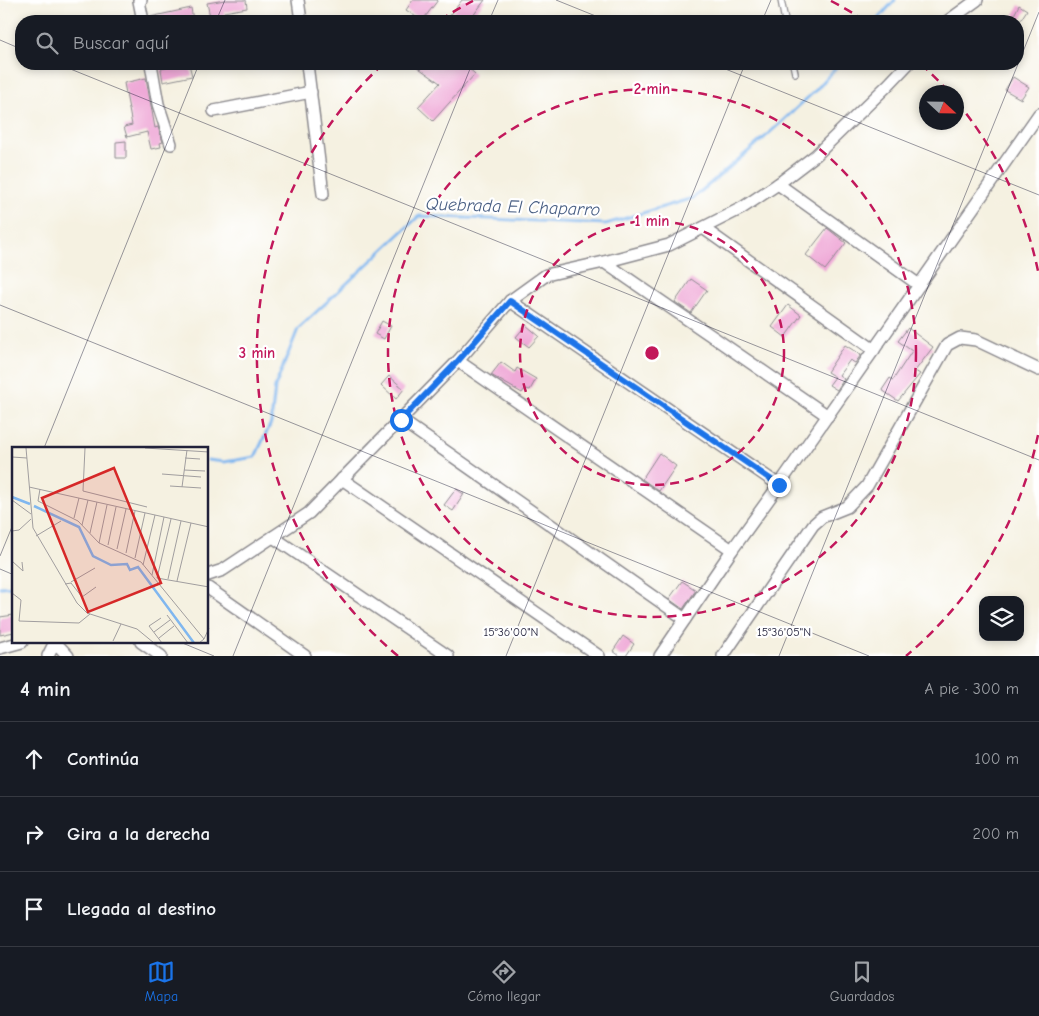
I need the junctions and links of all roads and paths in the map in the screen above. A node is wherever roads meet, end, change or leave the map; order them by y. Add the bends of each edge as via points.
1 (139, 0) edge
2 (298, 0) edge
3 (781, 0) edge
4 (977, 0) edge
5 (142, 15) edge
6 (300, 15) edge
7 (784, 15) edge
8 (956, 15) edge
9 (152, 70) edge
10 (308, 70) edge
11 (794, 70) edge
12 (902, 70) edge
13 (795, 73) dead end
14 (311, 92) junction
15 (214, 111) dead end
16 (1039, 114) edge
17 (171, 144) dead end
18 (778, 184) junction
19 (323, 194) dead end
20 (703, 228) junction
21 (604, 262) junction
22 (919, 285) junction
23 (510, 301) junction
24 (874, 350) junction
25 (458, 361) junction
26 (1039, 370) edge
27 (828, 416) junction
28 (401, 420) junction
29 (342, 479) junction
30 (779, 485) junction
31 (273, 536) junction
32 (732, 550) junction
33 (209, 575) edge
34 (209, 589) edge
35 (685, 619) junction
36 (15, 644) edge
37 (54, 644) edge
38 (57, 644) edge
39 (144, 644) edge
40 (0, 648) edge
41 (48, 656) edge
42 (68, 656) edge
43 (161, 656) edge
44 (305, 656) edge
45 (448, 656) edge
46 (599, 656) edge
47 (660, 656) edge
48 (723, 656) edge

1 - 5 street
2 - 6 street
3 - 7 lane
4 - 8 street
9 - 17 street via 158,104
10 - 14 street
11 - 13 lane
12 - 18 street via 816,154
14 - 15 street
14 - 19 street
16 - 22 street
18 - 20 street
18 - 22 street
20 - 21 street via 668,245
20 - 24 street
21 - 23 street via 546,275
21 - 27 street
22 - 24 street
23 - 25 street
23 - 30 street
24 - 27 street
25 - 28 street
25 - 32 street
26 - 48 street via 976,340 960,338 947,345 868,486 847,507 822,517 813,525
27 - 30 street
28 - 29 street
28 - 35 street
29 - 31 street via 308,513
29 - 46 street
30 - 32 street
31 - 33 street via 223,570
31 - 45 street
32 - 35 street
34 - 44 street
35 - 47 street
36 - 40 street
37 - 41 street
38 - 42 street
39 - 43 street

